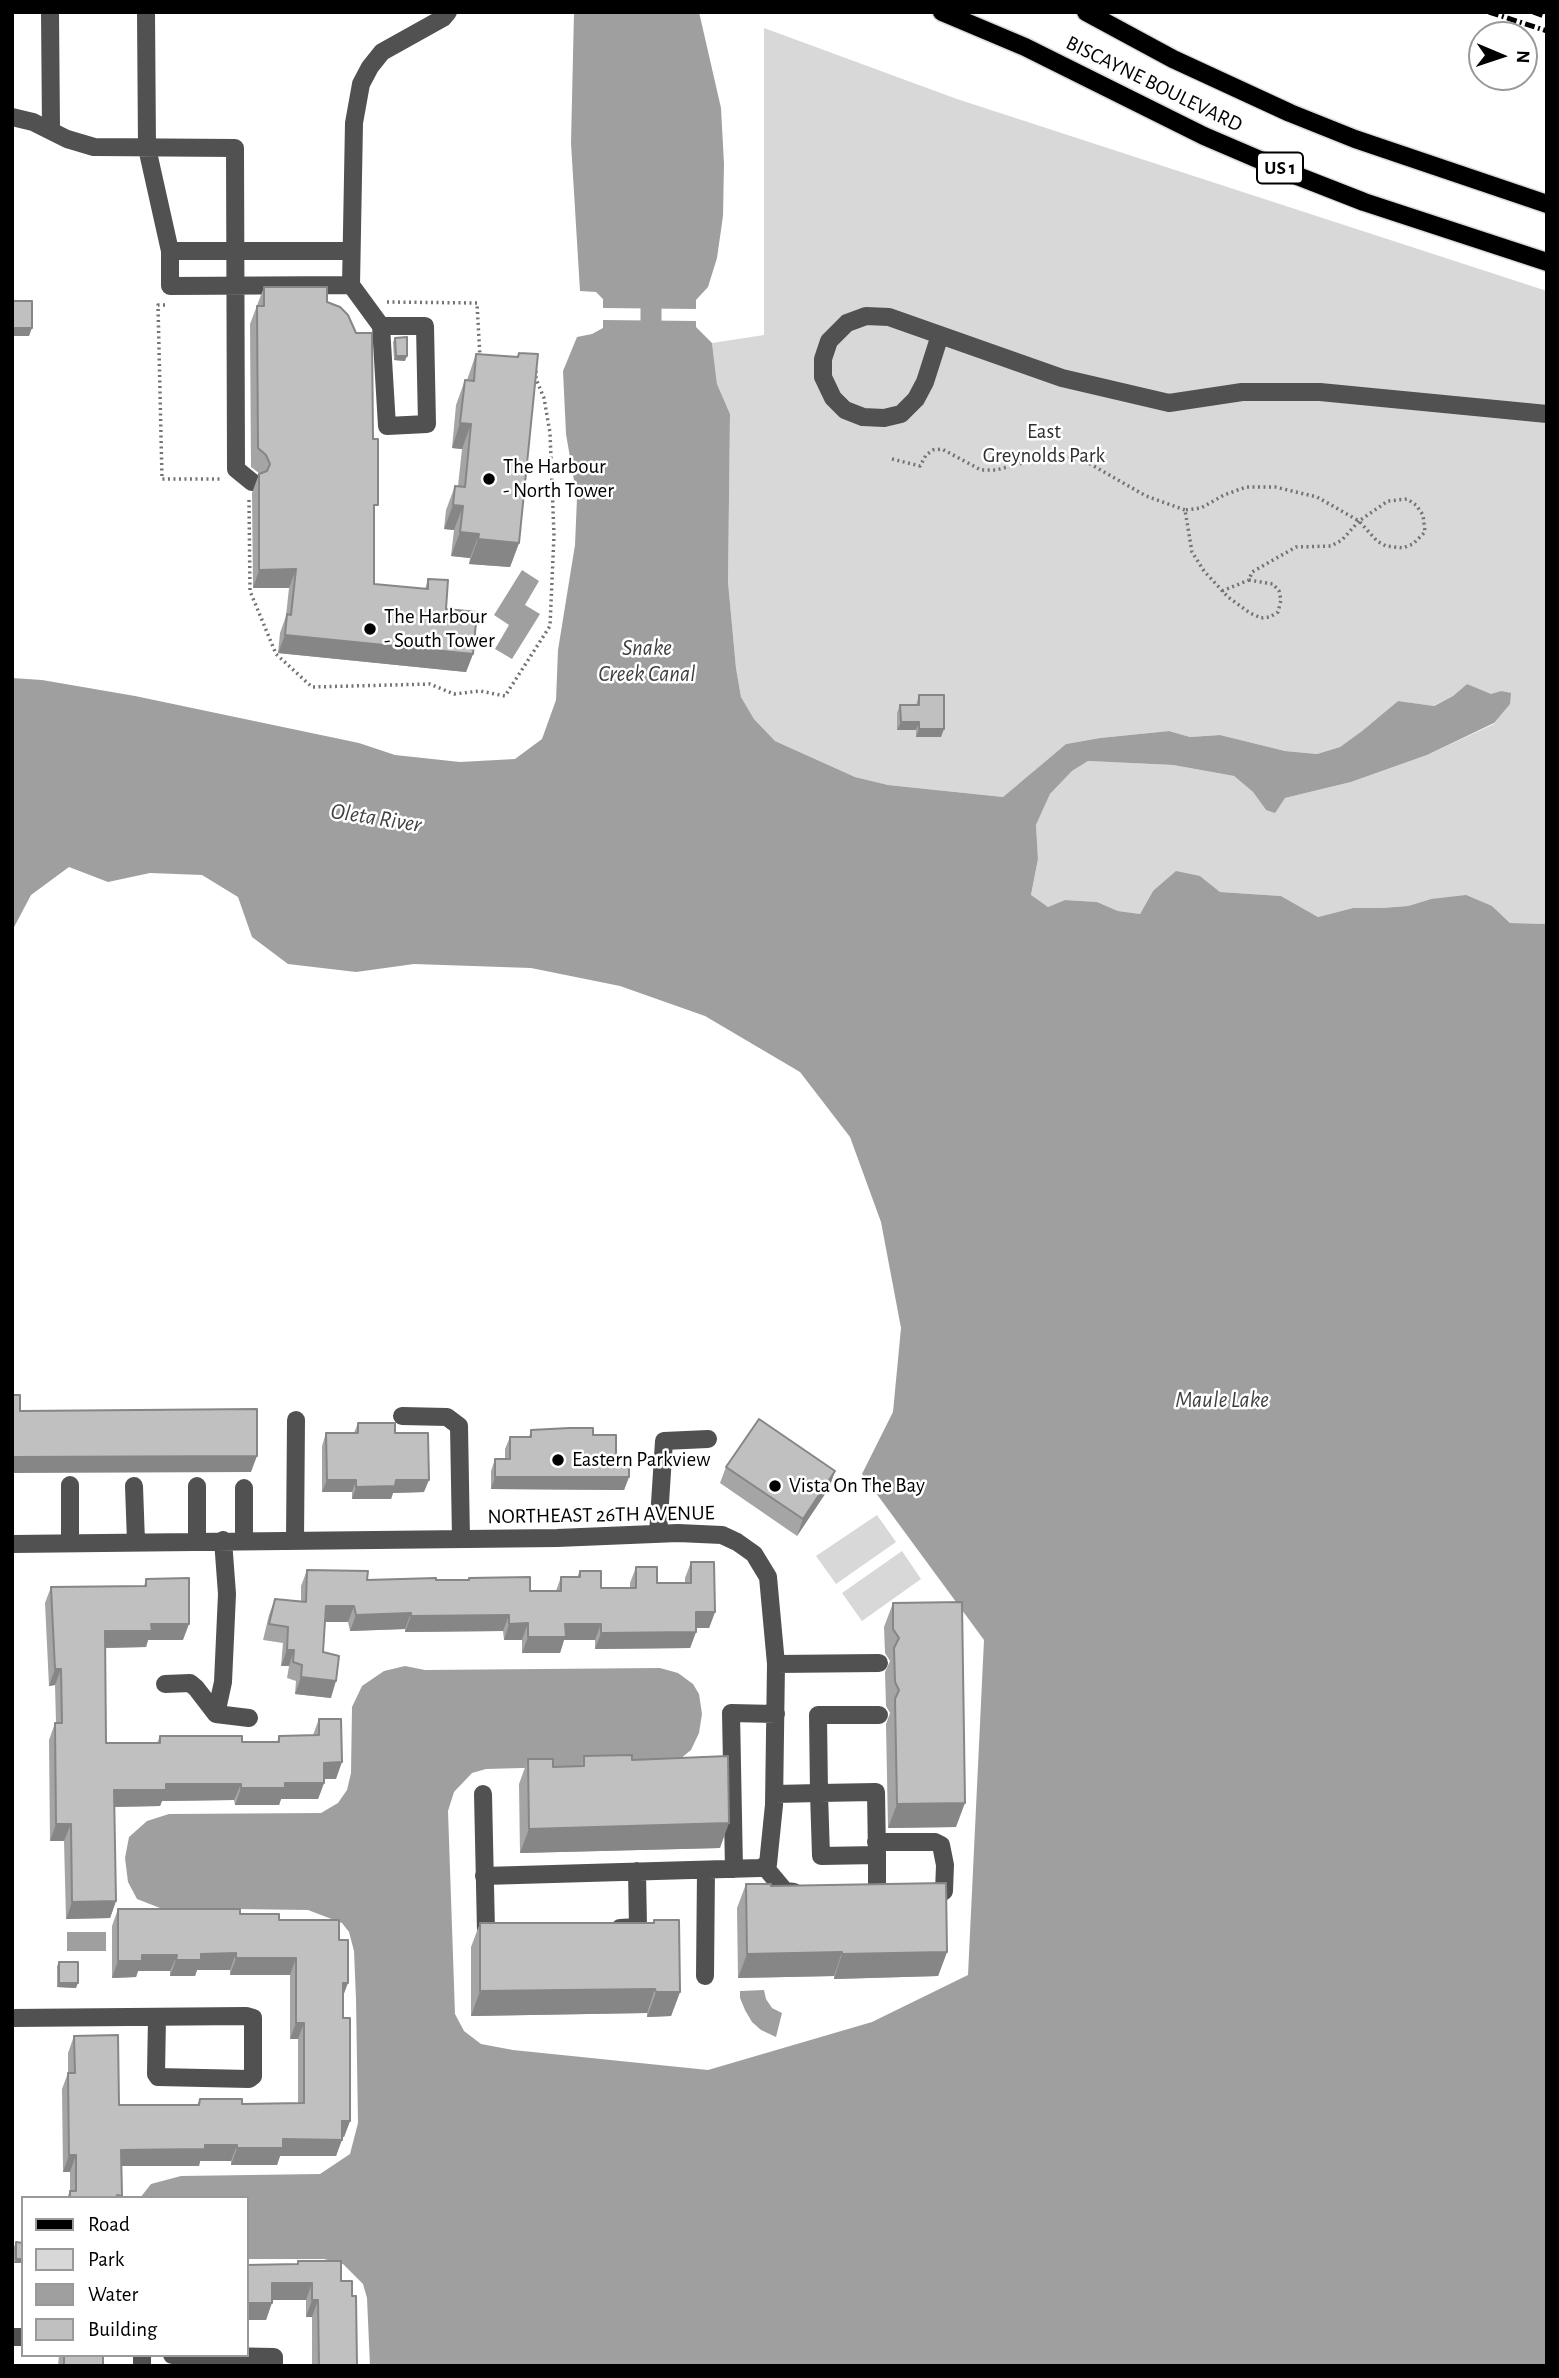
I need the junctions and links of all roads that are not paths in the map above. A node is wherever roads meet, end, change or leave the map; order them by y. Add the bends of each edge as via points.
1 (50, 12) edge
2 (146, 12) edge
3 (448, 12) edge
4 (942, 12) edge
5 (1086, 12) edge
6 (12, 117) edge
7 (51, 129) junction
8 (147, 148) junction
9 (1547, 204) edge
10 (234, 250) junction
11 (170, 251) junction
12 (350, 251) junction
13 (1547, 262) edge
14 (351, 285) junction
15 (235, 286) junction
16 (381, 326) junction
17 (940, 335) junction
18 (1545, 412) edge
19 (246, 488) road end
20 (402, 1416) dead end
21 (296, 1420) dead end
22 (708, 1439) dead end
23 (70, 1485) dead end
24 (134, 1486) dead end
25 (197, 1486) dead end
26 (244, 1488) dead end
27 (658, 1534) junction
28 (461, 1539) junction
29 (244, 1540) junction
30 (295, 1540) junction
31 (197, 1541) junction
32 (223, 1541) junction
33 (136, 1542) junction
34 (70, 1543) junction
35 (12, 1544) edge
36 (880, 1663) dead end
37 (776, 1664) junction
38 (165, 1684) dead end
39 (216, 1714) junction
40 (776, 1714) junction
41 (879, 1714) dead end
42 (249, 1718) dead end
43 (819, 1793) junction
44 (482, 1794) dead end
45 (775, 1794) junction
46 (876, 1848) junction
47 (764, 1866) junction
48 (734, 1869) junction
49 (706, 1870) junction
50 (637, 1871) junction
51 (484, 1875) junction
52 (802, 1893) edge
53 (596, 1928) edge
54 (514, 1930) edge
55 (705, 1976) dead end
56 (157, 2017) junction
57 (12, 2018) edge
58 (202, 2357) edge
59 (274, 2362) edge

1 - 7 street
2 - 8 street
3 - 12 street via 382,52 361,84 354,123
4 - 13 main road, BISCAYNE BOULEVARD / US 1 via 1295,175
5 - 9 main road, BISCAYNE BOULEVARD via 1173,59 1290,113
6 - 7 street
7 - 8 street via 94,147
8 - 10 street via 235,148
8 - 11 street
10 - 11 street
10 - 12 street
10 - 15 street
11 - 15 street via 170,286
12 - 14 street
14 - 15 street
14 - 16 street
15 - 19 street via 236,469
16 - 16 street via 387,426 427,424 425,326
17 - 17 street via 889,317 866,316 847,323 829,341 823,377 845,410 863,417 901,414 925,382
17 - 18 street via 1062,377 1169,403 1242,392 1320,392
20 - 28 street via 447,1417 459,1426
21 - 30 street
22 - 27 street via 664,1441
23 - 34 street
24 - 33 street
25 - 31 street
26 - 29 street
27 - 28 street, NORTHEAST 26TH AVENUE
27 - 37 street, NORTHEAST 26TH AVENUE via 722,1535 754,1554 768,1577
28 - 30 street, NORTHEAST 26TH AVENUE
29 - 30 street, NORTHEAST 26TH AVENUE
29 - 32 street, NORTHEAST 26TH AVENUE
31 - 32 street, NORTHEAST 26TH AVENUE
31 - 33 street, NORTHEAST 26TH AVENUE
32 - 39 street via 227,1594 223,1682
33 - 34 street, NORTHEAST 26TH AVENUE
34 - 35 street, NORTHEAST 26TH AVENUE
36 - 37 street
37 - 40 street, NORTHEAST 26TH AVENUE
38 - 39 street via 190,1683
39 - 42 street
40 - 45 street, NORTHEAST 26TH AVENUE
40 - 48 street via 731,1713
41 - 43 street via 818,1715
43 - 45 street
43 - 46 street via 876,1792
43 - 46 street via 821,1856
44 - 51 street
45 - 47 street, NORTHEAST 26TH AVENUE via 768,1864
46 - 46 street via 941,1845 944,1891 936,1896 871,1896
47 - 48 street
47 - 52 street via 785,1891
48 - 49 street
49 - 50 street
49 - 55 street
50 - 51 street
50 - 53 street via 638,1927
51 - 54 street via 486,1931
56 - 56 street via 253,2018 253,2076 158,2077
56 - 57 street
58 - 59 street

